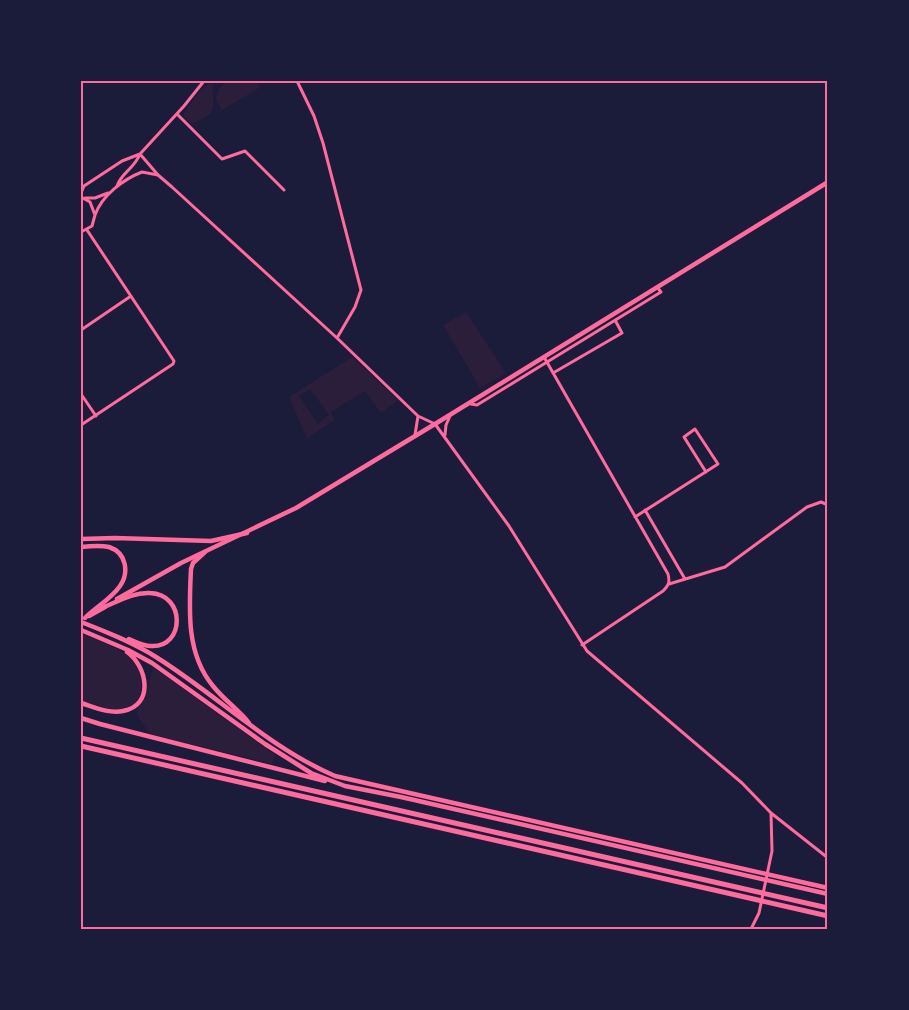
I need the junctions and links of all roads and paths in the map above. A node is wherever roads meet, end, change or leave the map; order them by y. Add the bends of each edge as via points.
1 (204, 81) edge
2 (297, 82) edge
3 (177, 114) junction
4 (140, 154) junction
5 (158, 175) junction
6 (828, 182) edge
7 (117, 188) junction
8 (284, 190) dead end
9 (110, 193) junction
10 (82, 196) edge
11 (95, 215) junction
12 (87, 230) junction
13 (81, 232) edge
14 (657, 287) junction
15 (131, 296) junction
16 (615, 320) junction
17 (81, 330) edge
18 (337, 338) junction
19 (545, 360) junction
20 (553, 373) junction
21 (81, 394) edge
22 (451, 414) junction
23 (96, 416) junction
24 (418, 416) junction
25 (435, 424) junction
26 (81, 425) edge
27 (415, 436) junction
28 (445, 437) junction
29 (706, 472) junction
30 (828, 505) edge
31 (645, 510) junction
32 (635, 517) junction
33 (248, 533) junction
34 (81, 539) edge
35 (81, 547) edge
36 (205, 552) junction
37 (686, 579) junction
38 (669, 584) junction
39 (102, 606) junction
40 (82, 620) edge
41 (81, 630) edge
42 (102, 630) junction
43 (582, 645) junction
44 (81, 703) edge
45 (81, 718) edge
46 (253, 728) junction
47 (81, 738) edge
48 (81, 746) edge
49 (345, 786) junction
50 (771, 813) junction
51 (828, 858) edge
52 (828, 888) edge
53 (828, 894) edge
54 (828, 908) edge
55 (828, 916) edge
56 (751, 929) edge

1 - 3 street
2 - 18 street via 323,143 360,290 356,307
3 - 4 street
3 - 8 street via 222,159 245,151
4 - 5 street
4 - 7 street
4 - 10 street via 84,186
5 - 7 street via 142,172
5 - 18 street
6 - 14 main road
7 - 9 street
9 - 10 street via 95,198
9 - 11 street
10 - 11 street via 94,208
11 - 12 street
12 - 13 street
12 - 15 street
14 - 16 street via 661,292
14 - 19 main road
15 - 17 street
15 - 23 street via 173,357 173,364
16 - 19 street
16 - 20 street via 622,333
18 - 24 street
19 - 20 street
19 - 22 main road
20 - 32 street
21 - 23 street
22 - 25 main road
22 - 28 street
23 - 26 street
24 - 25 street
24 - 27 street
25 - 27 main road
25 - 28 street
27 - 33 main road
28 - 43 street via 509,526
29 - 29 street via 684,437 695,429 718,464
29 - 31 street
30 - 37 street via 821,502 807,507 725,567
31 - 32 street
31 - 37 street
32 - 38 street via 668,574
33 - 34 main road via 211,542
33 - 36 main road
35 - 39 main road via 111,548 124,560 123,581
36 - 39 main road
36 - 46 main road via 191,569 193,646 200,667 213,686
37 - 38 street
38 - 43 street
39 - 40 main road
39 - 42 main road via 153,593 171,603 177,620 173,635 157,646
40 - 42 main road
41 - 44 main road via 130,654 146,683 139,702 127,710 107,711
41 - 49 main road via 152,663 284,756 311,773
42 - 46 main road via 158,658
43 - 50 street via 742,783
45 - 49 main road
46 - 52 main road via 293,755 335,776
47 - 54 highway
48 - 55 highway
49 - 53 main road
50 - 51 street
50 - 56 street via 770,863 759,913

